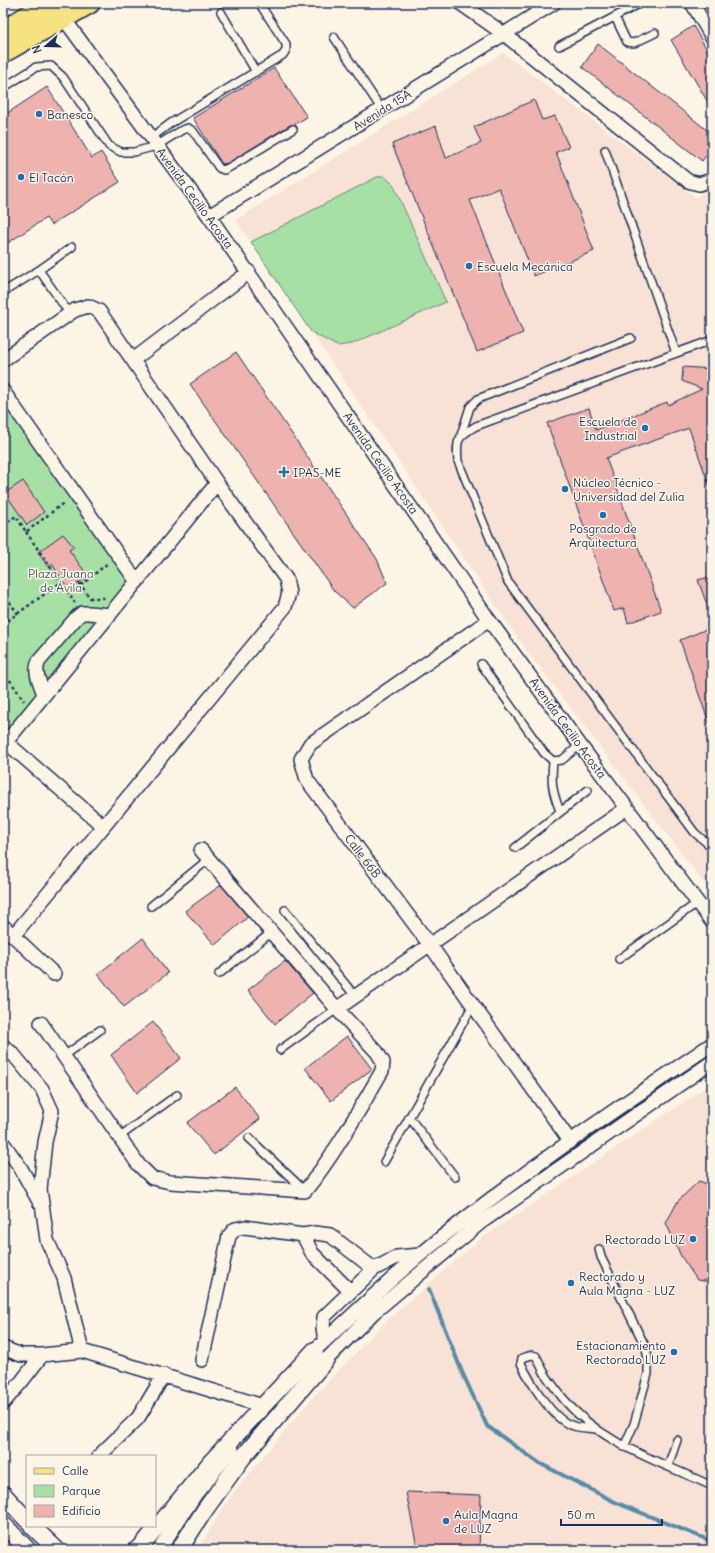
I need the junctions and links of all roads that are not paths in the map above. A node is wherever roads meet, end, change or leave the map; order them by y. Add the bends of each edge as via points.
1 (89, 3) edge
2 (259, 3) edge
3 (460, 3) edge
4 (554, 3) edge
5 (641, 3) edge
6 (692, 3) edge
7 (54, 8) edge
8 (221, 12) dead end
9 (615, 17) junction
10 (3, 32) edge
11 (654, 33) dead end
12 (504, 34) junction
13 (334, 37) dead end
14 (712, 37) edge
15 (559, 46) dead end
16 (3, 52) edge
17 (256, 72) junction
18 (3, 88) edge
19 (382, 110) junction
20 (293, 129) dead end
21 (153, 142) junction
22 (605, 150) dead end
23 (712, 180) edge
24 (210, 216) junction
25 (72, 247) dead end
26 (39, 270) junction
27 (249, 272) junction
28 (5, 291) dead end
29 (69, 314) junction
30 (630, 338) dead end
31 (712, 340) edge
32 (676, 353) junction
33 (3, 360) edge
34 (133, 360) junction
35 (3, 391) edge
36 (461, 435) junction
37 (217, 483) junction
38 (137, 582) junction
39 (110, 615) junction
40 (489, 620) junction
41 (481, 664) dead end
42 (44, 696) junction
43 (4, 740) edge
44 (580, 745) junction
45 (553, 761) junction
46 (588, 790) dead end
47 (628, 808) junction
48 (560, 811) junction
49 (103, 826) junction
50 (712, 847) edge
51 (515, 848) dead end
52 (205, 855) joint
53 (697, 903) junction
54 (151, 906) dead end
55 (285, 910) dead end
56 (712, 922) edge
57 (3, 926) edge
58 (272, 932) junction
59 (13, 936) junction
60 (430, 945) junction
61 (619, 959) dead end
62 (54, 974) dead end
63 (220, 974) dead end
64 (355, 996) junction
65 (473, 1005) junction
66 (337, 1009) junction
67 (41, 1023) dead end
68 (100, 1030) dead end
69 (712, 1044) edge
70 (3, 1046) edge
71 (280, 1050) dead end
72 (64, 1056) junction
73 (712, 1062) edge
74 (177, 1095) dead end
75 (409, 1118) junction
76 (119, 1137) junction
77 (249, 1138) dead end
78 (570, 1141) junction
79 (3, 1143) edge
80 (8, 1160) edge
81 (384, 1162) dead end
82 (455, 1177) dead end
83 (305, 1191) junction
84 (43, 1209) junction
85 (303, 1236) junction
86 (599, 1248) dead end
87 (420, 1255) junction
88 (374, 1269) junction
89 (350, 1291) junction
90 (3, 1348) edge
91 (82, 1351) junction
92 (322, 1351) junction
93 (42, 1355) junction
94 (202, 1360) dead end
95 (164, 1375) junction
96 (3, 1403) edge
97 (263, 1406) junction
98 (595, 1429) junction
99 (677, 1440) dead end
100 (624, 1447) junction
101 (100, 1455) edge
102 (668, 1466) junction
103 (712, 1486) edge
104 (3, 1494) edge
105 (26, 1519) edge
106 (3, 1524) edge
107 (33, 1527) edge
108 (52, 1546) edge
109 (161, 1547) edge
110 (28, 1550) edge
111 (67, 1550) edge
112 (136, 1550) edge
113 (180, 1550) edge

1 - 7 main road
2 - 17 lane via 286,44 286,50 283,55
3 - 12 street
4 - 12 street, Avenida 15A
5 - 9 lane
6 - 14 street
7 - 10 main road
7 - 16 main road
7 - 21 street, Avenida Cecilio Acosta
8 - 17 lane
9 - 11 lane via 627,42 634,43
9 - 15 lane
12 - 19 street, Avenida 15A
12 - 23 street via 688,182 699,184
13 - 19 lane
17 - 21 lane via 172,123
18 - 21 lane via 36,67 51,66 63,78 109,146 121,152 134,152
19 - 24 street, Avenida 15A
20 - 21 lane via 224,170 219,168 193,131 188,128
21 - 24 street, Avenida Cecilio Acosta
22 - 32 lane
24 - 27 street, Avenida Cecilio Acosta
25 - 26 lane
26 - 28 lane
26 - 29 lane
27 - 34 street
27 - 40 street, Avenida Cecilio Acosta
29 - 33 street
29 - 34 street via 88,306 99,311
30 - 36 lane via 478,399 470,407
31 - 32 lane
32 - 36 lane via 476,426
34 - 37 street
35 - 38 street
36 - 50 lane via 456,446 458,462 508,582 694,833
37 - 38 street
37 - 49 street via 286,579 289,593 285,607
38 - 39 street
39 - 42 street
39 - 42 street via 82,613 48,650 36,667
40 - 44 street, Avenida Cecilio Acosta
40 - 60 street, Calle 66B via 310,744 301,760 307,780
41 - 45 lane via 544,753
42 - 43 street
43 - 49 street
44 - 45 lane via 562,760
44 - 47 street, Avenida Cecilio Acosta
45 - 48 lane via 551,780
46 - 48 lane
47 - 53 street, Avenida Cecilio Acosta
47 - 60 street
48 - 51 lane
49 - 59 street
52 - 54 lane
52 - 58 street
53 - 56 street, Avenida Cecilio Acosta
53 - 61 lane
55 - 64 lane
57 - 59 street
58 - 63 lane
58 - 66 street
59 - 62 street
60 - 64 street
60 - 65 street, Calle 66B
64 - 66 street
65 - 75 lane
65 - 78 street, Calle 66B
66 - 71 lane
66 - 83 street via 377,1052 383,1062 382,1071 352,1123
67 - 72 street
68 - 72 lane
69 - 78 street
70 - 84 street via 13,1054 42,1089 52,1111 45,1142 40,1189
72 - 76 street
73 - 92 street via 480,1223 373,1313
74 - 76 lane
75 - 81 lane
75 - 82 lane
76 - 83 street via 138,1164 152,1178 170,1182
77 - 83 lane
78 - 87 street
79 - 80 street
80 - 84 street
84 - 91 street via 47,1240 64,1278
85 - 88 street via 315,1233 330,1235
85 - 89 street via 312,1253
85 - 94 street via 245,1228 235,1229 229,1236
86 - 100 lane via 600,1258 646,1348 648,1359 648,1374 634,1424
87 - 88 street via 397,1257
87 - 92 street via 365,1303
88 - 89 street
89 - 92 street via 324,1317
90 - 93 street via 21,1355
91 - 93 street
91 - 95 street
92 - 97 street
92 - 109 street via 226,1456 195,1495
92 - 113 street via 204,1511
93 - 96 street
95 - 97 street
95 - 101 street via 138,1418
97 - 112 street via 210,1463
98 - 98 lane via 562,1397 544,1373 536,1356 522,1358 523,1368 554,1413 570,1425
98 - 100 lane
99 - 102 lane
100 - 102 lane
102 - 103 lane
104 - 105 street
106 - 110 street
107 - 108 street
108 - 111 street

